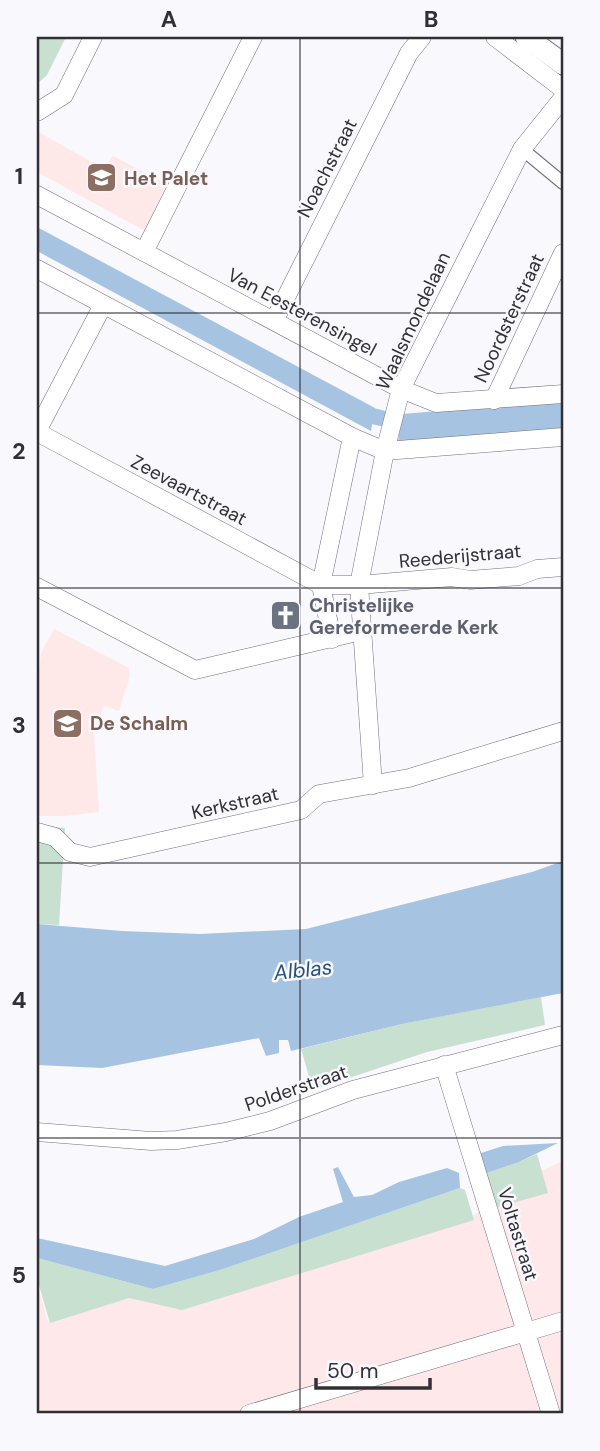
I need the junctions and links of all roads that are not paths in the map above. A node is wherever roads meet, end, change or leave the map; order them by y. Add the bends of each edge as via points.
1 (93, 37) edge
2 (253, 37) edge
3 (422, 37) edge
4 (495, 37) edge
5 (526, 37) edge
6 (563, 64) edge
7 (563, 89) edge
8 (563, 98) edge
9 (37, 112) edge
10 (522, 149) junction
11 (563, 183) edge
12 (37, 195) edge
13 (144, 252) junction
14 (563, 253) edge
15 (37, 269) edge
16 (103, 305) junction
17 (274, 321) junction
18 (401, 389) junction
19 (563, 394) edge
20 (494, 400) junction
21 (37, 432) edge
22 (352, 437) junction
23 (563, 438) edge
24 (385, 451) junction
25 (563, 567) edge
26 (321, 585) junction
27 (359, 585) junction
28 (37, 587) edge
29 (361, 631) junction
30 (332, 639) junction
31 (563, 731) edge
32 (373, 785) junction
33 (37, 832) edge
34 (563, 1035) edge
35 (444, 1065) junction
36 (37, 1132) edge
37 (563, 1321) edge
38 (526, 1332) junction
39 (249, 1414) edge
40 (551, 1414) edge

1 - 9 street via 64,94
2 - 13 street
3 - 17 street, Noachstraat via 390,89
4 - 7 street
5 - 6 street
8 - 10 street, Waalsmondelaan
10 - 11 street
10 - 18 street, Waalsmondelaan
12 - 13 street, Van Eesterensingel
13 - 17 street, Van Eesterensingel
14 - 20 street, Noordsterstraat
15 - 16 street
16 - 21 street
16 - 22 street
17 - 18 street, Van Eesterensingel
18 - 20 street, Van Eesterensingel via 436,402
18 - 24 street, Waalsmondelaan
19 - 20 street, Van Eesterensingel
21 - 26 street, Zeevaartstraat
22 - 24 street
22 - 26 street
23 - 24 street
24 - 27 street, Waalsmondelaan
25 - 27 street, Reederijstraat via 519,576
26 - 27 street
26 - 30 street
27 - 29 street, Waalsmondelaan
28 - 30 street via 195,670
29 - 30 street
29 - 32 street, Waalsmondelaan
31 - 32 street, Kerkstraat
32 - 33 street, Kerkstraat via 319,794 301,810 90,857 70,852 55,837
34 - 35 street, Polderstraat
35 - 36 street, Polderstraat via 226,1132 151,1141
35 - 38 street, Voltastraat
37 - 38 street
38 - 39 street
38 - 40 street, Voltastraat

